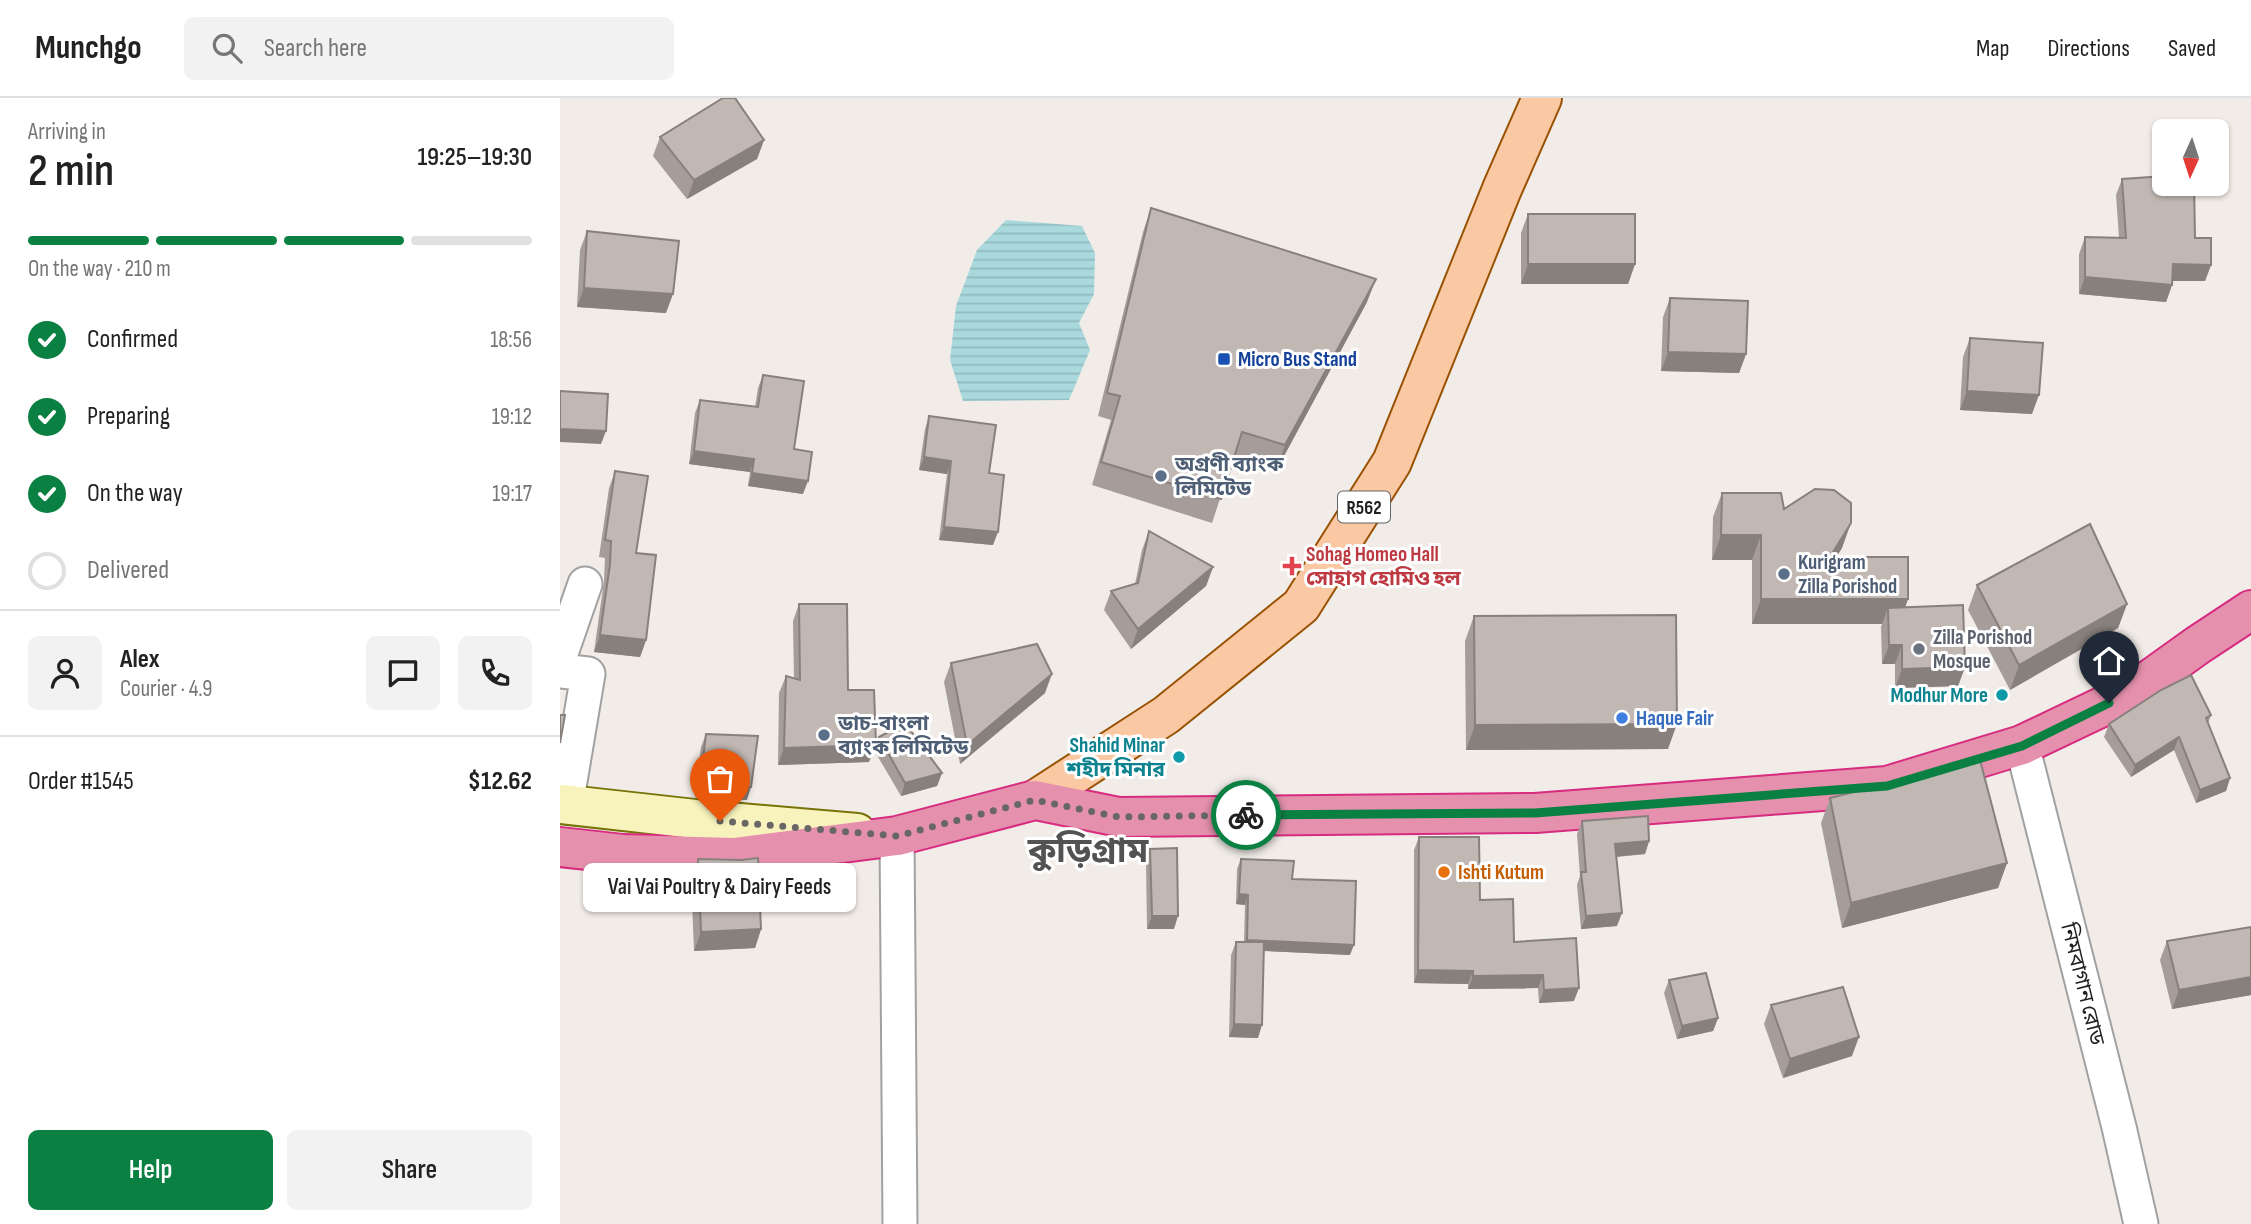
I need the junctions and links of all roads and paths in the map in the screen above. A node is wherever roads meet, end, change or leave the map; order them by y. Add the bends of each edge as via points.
1 (1542, 98) edge
2 (585, 584) dead end
3 (2251, 610) edge
4 (560, 656) edge
5 (560, 671) edge
6 (2022, 746) junction
7 (1035, 800) junction
8 (563, 804) edge
9 (897, 836) junction
10 (560, 847) edge
11 (900, 1224) edge
12 (2141, 1224) edge

1 - 7 main road, R562 via 1392,462 1301,606 1166,715
2 - 4 street
3 - 6 highway via 2131,693
5 - 8 street via 588,674
6 - 7 highway via 1887,786 1535,813 1119,817
6 - 12 street, নিমবাগান রোড
7 - 9 highway
8 - 9 street
9 - 10 highway via 734,858 623,855
9 - 11 street

